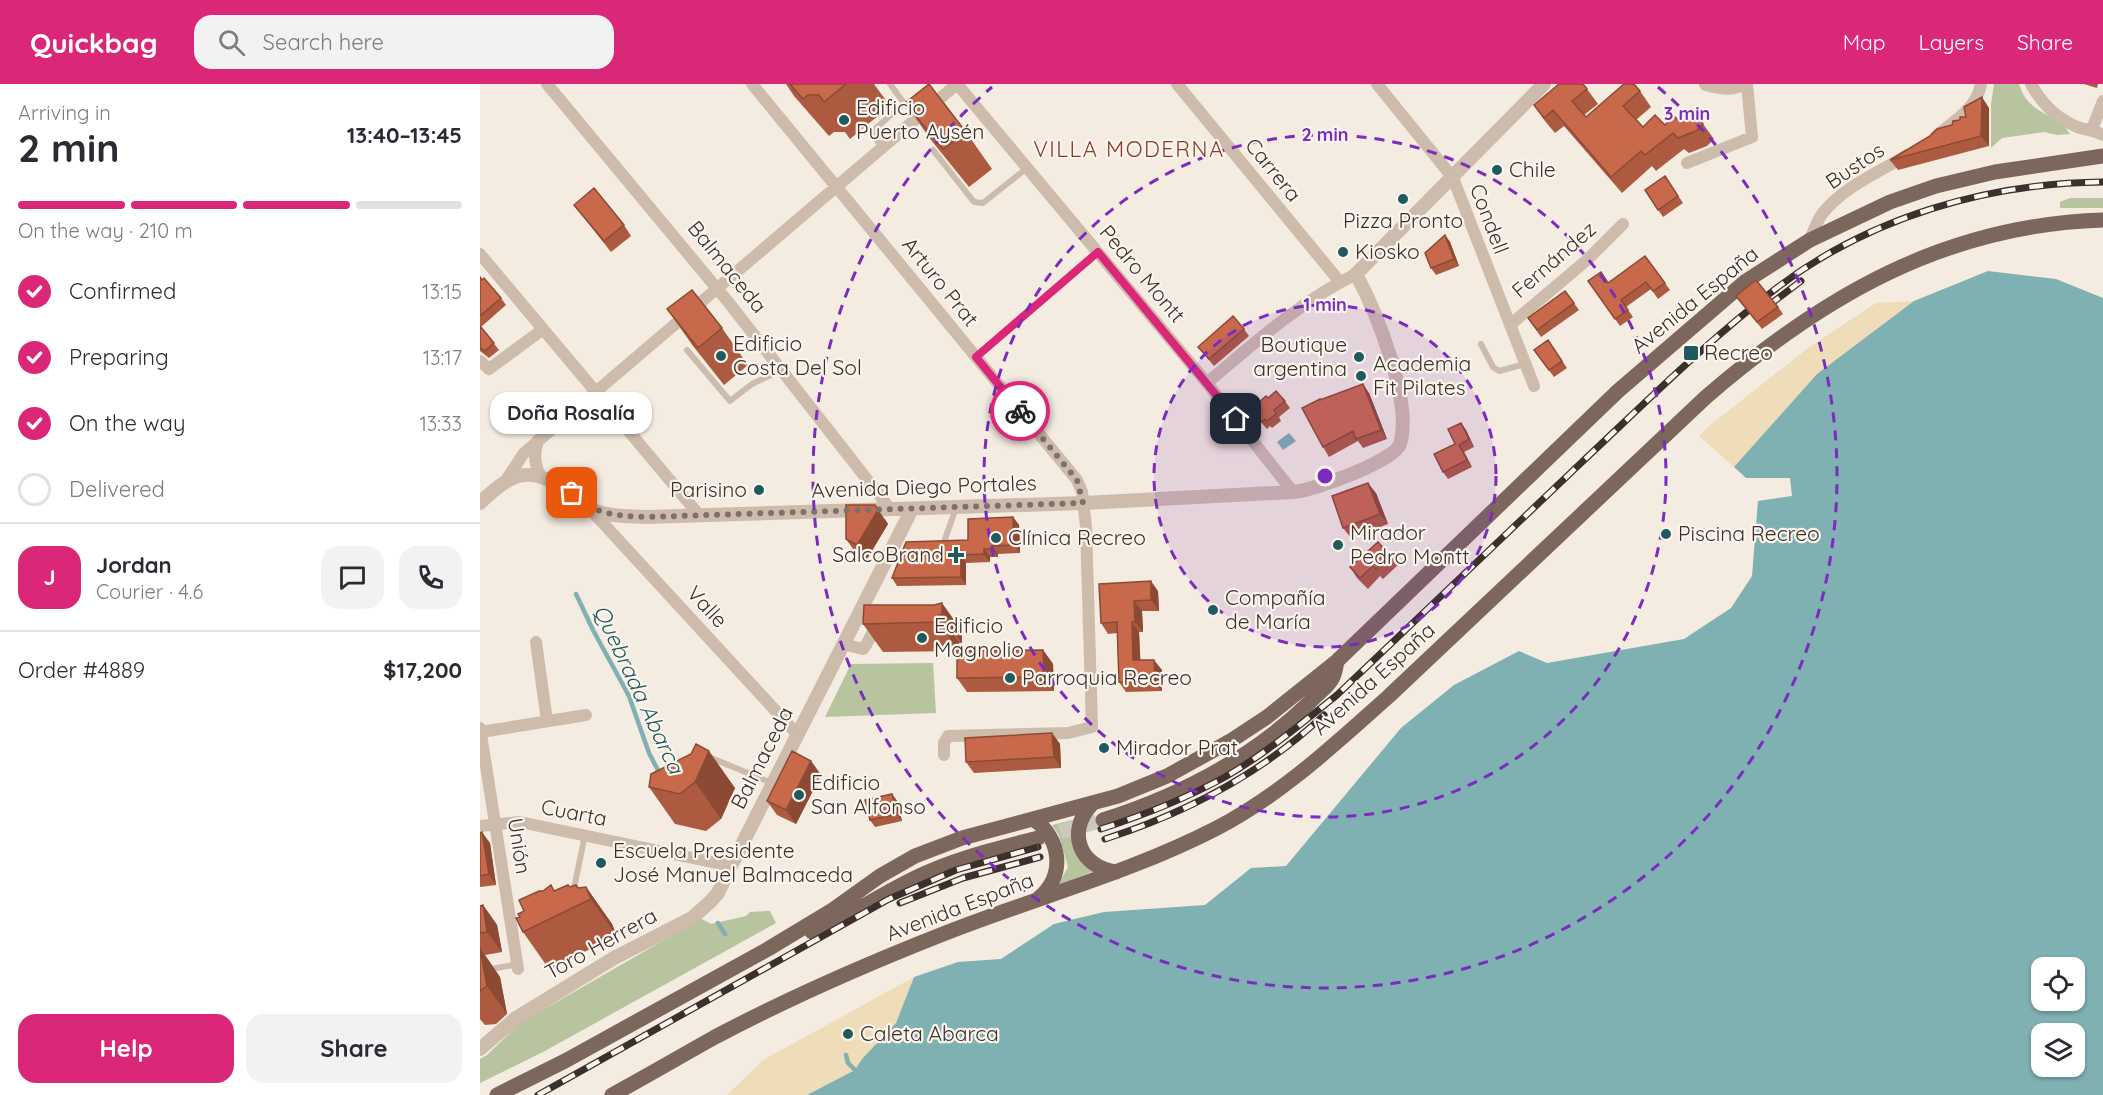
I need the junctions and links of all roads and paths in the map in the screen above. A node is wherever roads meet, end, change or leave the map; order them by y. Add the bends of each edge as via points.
1 (547, 84) edge
2 (752, 84) edge
3 (890, 84) edge
4 (957, 84) edge
5 (1177, 84) edge
6 (1377, 84) edge
7 (1544, 84) edge
8 (1706, 84) edge
9 (1745, 84) edge
10 (1981, 84) edge
11 (2031, 84) edge
12 (2103, 101) edge
13 (2097, 132) edge
14 (882, 148) junction
15 (933, 150) edge
16 (2103, 156) edge
17 (1687, 163) dead end
18 (1027, 167) junction
19 (1452, 178) junction
20 (836, 187) junction
21 (2103, 220) edge
22 (1623, 224) dead end
23 (1810, 240) junction
24 (1098, 252) junction
25 (480, 254) edge
26 (1356, 274) junction
27 (1340, 282) junction
28 (717, 288) junction
29 (1509, 325) junction
30 (542, 330) junction
31 (1481, 344) dead end
32 (687, 350) edge
33 (976, 357) junction
34 (480, 361) edge
35 (1525, 364) junction
36 (782, 370) junction
37 (1207, 383) junction
38 (1534, 386) dead end
39 (595, 392) junction
40 (538, 440) junction
41 (541, 477) junction
42 (506, 480) junction
43 (1293, 492) junction
44 (480, 503) edge
45 (1083, 503) junction
46 (588, 507) junction
47 (956, 507) junction
48 (912, 509) junction
49 (891, 510) junction
50 (700, 516) junction
51 (939, 546) edge
52 (891, 625) edge
53 (536, 642) dead end
54 (843, 644) junction
55 (1337, 661) junction
56 (586, 715) dead end
57 (547, 721) junction
58 (480, 730) edge
59 (797, 734) junction
60 (944, 755) dead end
61 (707, 756) edge
62 (772, 784) junction
63 (1092, 804) junction
64 (1033, 819) junction
65 (1102, 820) tunnel mouth
66 (495, 823) junction
67 (480, 826) edge
68 (585, 834) junction
69 (1038, 838) tunnel mouth
70 (731, 866) junction
71 (1116, 872) junction
72 (1034, 901) junction
73 (571, 902) edge
74 (768, 949) junction
75 (518, 967) joint
76 (480, 971) edge
77 (480, 1049) edge
78 (497, 1095) edge
79 (612, 1095) edge

1 - 28 street, Balmaceda
2 - 20 street, Arturo Prat
3 - 14 lane via 904,103 874,130
4 - 14 street
4 - 18 street, Pedro Montt
5 - 27 street, Carrera
6 - 19 street, Condell
7 - 19 street
8 - 9 street via 1725,89
9 - 17 street via 1752,137
10 - 23 street, Bustos via 1972,105 1920,146 1841,196 1821,215
11 - 13 street via 2046,106 2074,125
12 - 13 street
14 - 20 street
15 - 18 lane via 974,202 979,203
16 - 23 main road, Avenida España via 1995,172 1936,186 1890,202
18 - 24 street, Pedro Montt
19 - 26 street
19 - 29 street, Condell
20 - 28 street
20 - 33 street, Arturo Prat
21 - 71 main road, Avenida España via 2024,228 1940,251 1869,281 1818,312 1706,398 1389,696 1299,774 1218,827
22 - 29 street, Fernández
23 - 55 main road, Avenida España via 1746,281 1618,391
24 - 33 lane
24 - 37 street, Pedro Montt
25 - 30 street
26 - 27 street
26 - 43 street, Avenida Diego Portales via 1387,346 1399,393 1400,446 1394,453 1320,487
27 - 37 street via 1273,327
28 - 36 street, Balmaceda
28 - 39 street
29 - 35 street, Condell
30 - 34 street via 489,369
30 - 39 street
31 - 35 lane via 1498,371
32 - 36 lane via 730,401 752,384
33 - 45 street, Arturo Prat via 1077,480
35 - 38 street, Condell
36 - 49 street, Balmaceda
37 - 43 street, Pedro Montt
39 - 40 street
39 - 50 street
40 - 41 street via 536,467
40 - 42 street
41 - 42 street, Avenida Diego Portales via 523,475
41 - 46 street, Avenida Diego Portales via 572,493
42 - 44 street
43 - 45 street, Avenida Diego Portales
45 - 47 street, Avenida Diego Portales
45 - 60 street, Arturo Prat via 1090,590 1092,728 1068,733 948,736
46 - 50 street, Avenida Diego Portales via 619,516
46 - 59 street, Valle
47 - 48 street, Avenida Diego Portales
47 - 51 lane via 944,543
48 - 49 street, Avenida Diego Portales
48 - 54 street, Balmaceda via 898,545
49 - 50 street, Avenida Diego Portales
52 - 54 street via 875,628 863,649
53 - 57 street
54 - 59 street, Balmaceda
55 - 63 main road, Avenida España via 1232,740 1144,786
55 - 65 main road, Avenida España via 1332,680 1258,745 1174,794
56 - 57 street
57 - 58 street
58 - 66 street, Unión
59 - 62 street, Balmaceda
61 - 62 lane
62 - 70 street, Balmaceda
63 - 64 main road, Avenida España
63 - 71 main road via 1082,817 1078,841 1085,856 1099,868
64 - 72 main road via 1051,837 1057,854 1053,881
64 - 74 main road, Avenida España via 962,838 915,856
66 - 67 street, Cuarta
66 - 68 street, Cuarta via 520,822
66 - 75 street, Unión
68 - 70 street, Cuarta
68 - 73 lane
69 - 74 main road, Avenida España via 942,866 822,928
70 - 77 street, Toro Herrera via 711,903 692,918 548,998 516,1018
71 - 72 main road, Avenida España
72 - 79 main road, Avenida España via 831,980 717,1036
74 - 78 main road, Avenida España
75 - 76 lane

